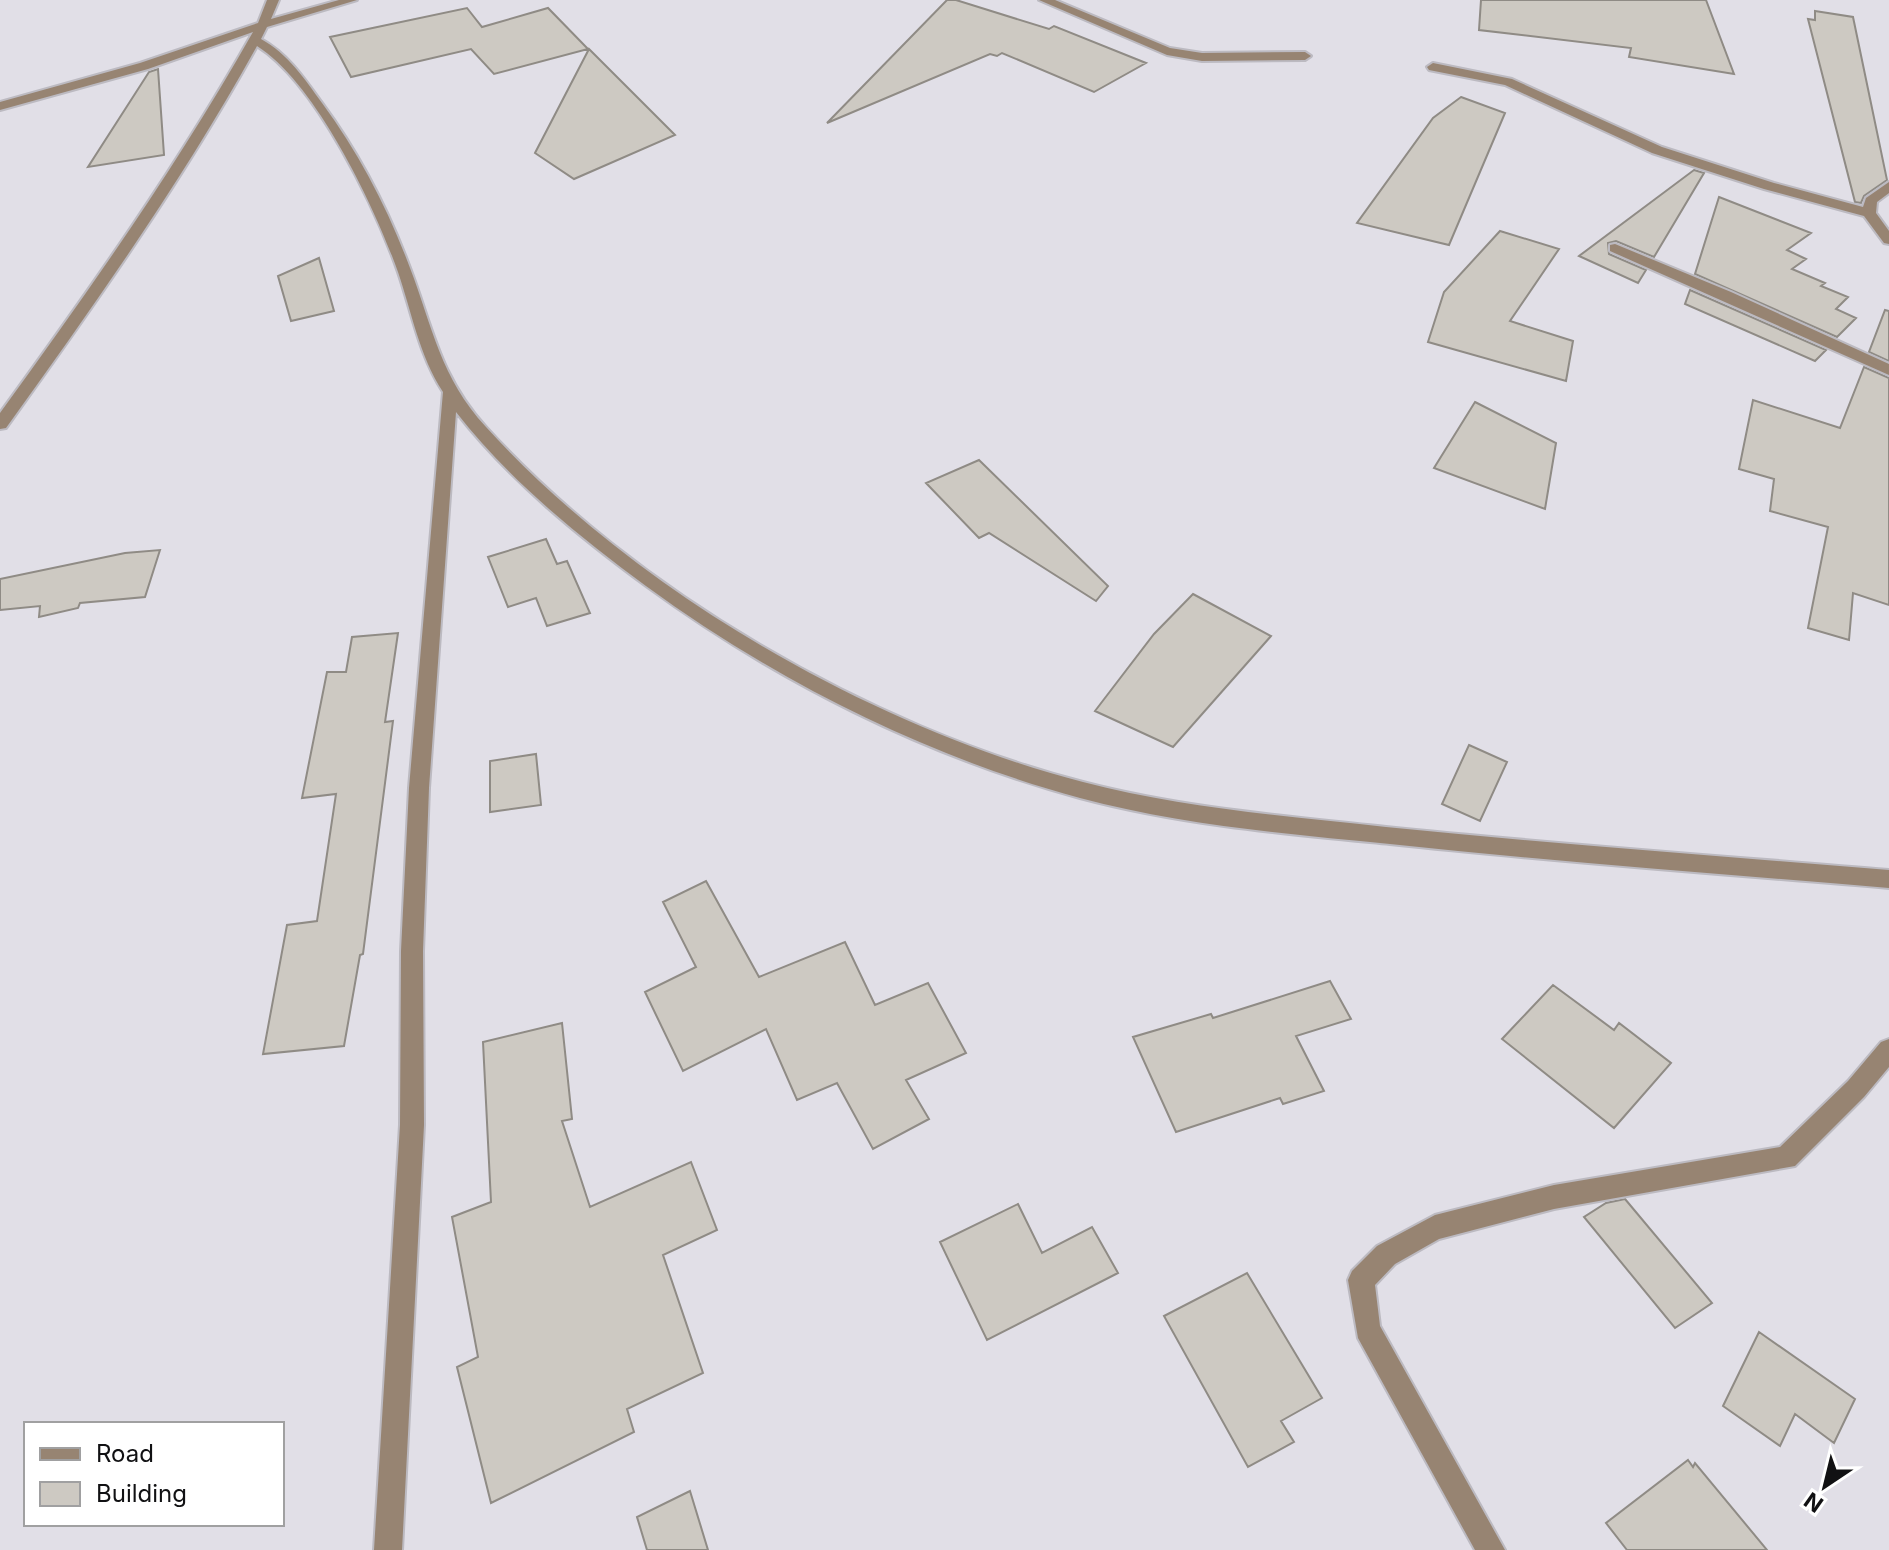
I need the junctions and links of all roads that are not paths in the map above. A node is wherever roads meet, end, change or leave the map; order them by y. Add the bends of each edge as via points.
1 (273, 0) edge
2 (351, 0) edge
3 (1045, 0) edge
4 (259, 32) junction
5 (1305, 56) dead end
6 (1433, 67) dead end
7 (0, 106) edge
8 (1889, 186) edge
9 (1869, 213) junction
10 (1889, 240) edge
11 (1615, 248) dead end
12 (1889, 370) edge
13 (450, 393) junction
14 (0, 424) edge
15 (1889, 879) edge
16 (1889, 1050) edge
17 (388, 1550) edge
18 (1491, 1550) edge

1 - 4 street
2 - 4 street
3 - 5 street via 1167,51 1202,57
4 - 7 street
4 - 13 street via 292,69 355,159 403,266 429,352
4 - 14 street via 111,271
6 - 9 street via 1508,82 1657,150
8 - 9 street via 1871,201
9 - 10 street
11 - 12 street
13 - 15 street via 485,437 555,504 632,567 744,643 819,686 946,744 1077,789 1192,814 1532,851
13 - 17 street via 418,803 412,1125
16 - 18 street via 1786,1158 1554,1197 1435,1228 1386,1255 1361,1280 1367,1329

